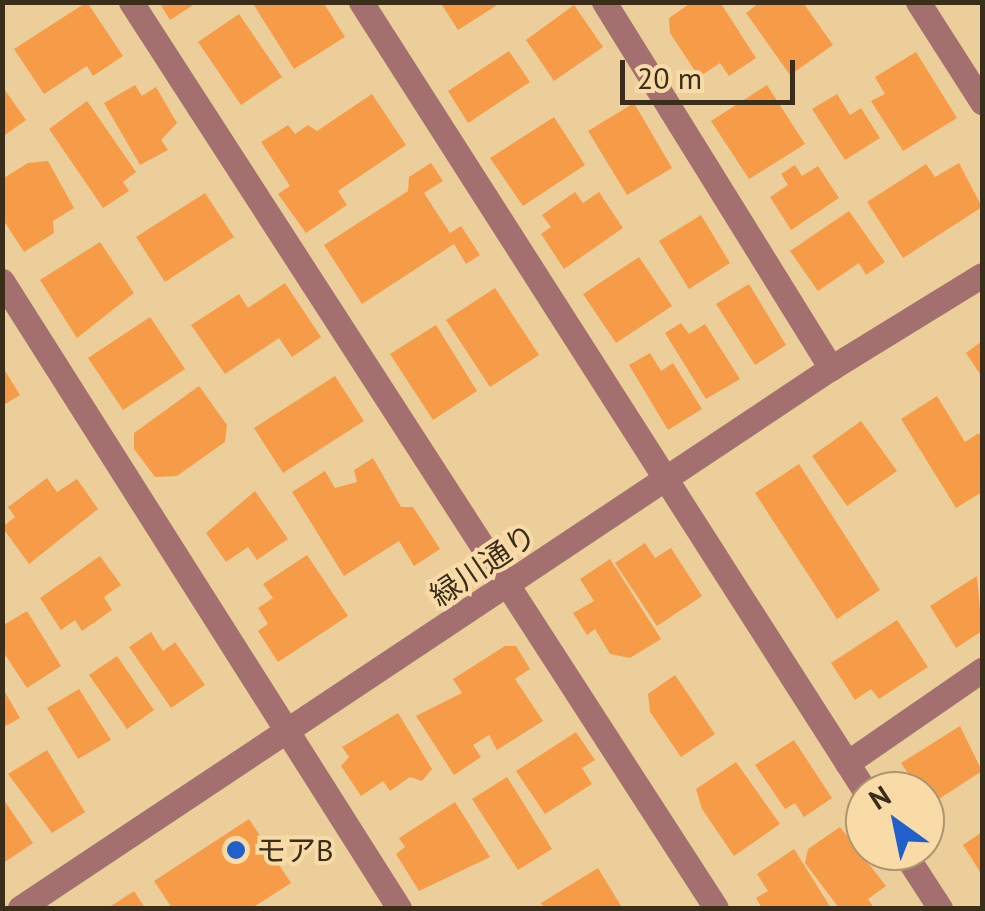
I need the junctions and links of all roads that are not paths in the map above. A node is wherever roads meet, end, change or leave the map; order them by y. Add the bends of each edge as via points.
1 (131, 2) edge
2 (361, 2) edge
3 (604, 2) edge
4 (918, 2) edge
5 (982, 102) edge
6 (982, 276) edge
7 (2, 282) edge
8 (832, 368) junction
9 (663, 481) junction
10 (506, 590) junction
11 (982, 670) edge
12 (287, 732) junction
13 (847, 763) junction
14 (852, 771) edge
15 (916, 871) edge
16 (20, 908) edge
17 (399, 908) edge
18 (716, 908) edge
19 (940, 908) edge

1 - 10 street
2 - 9 street
3 - 8 street
4 - 5 street
6 - 8 street, 緑川通り
7 - 12 street
8 - 9 street, 緑川通り
9 - 10 street, 緑川通り
9 - 13 street
10 - 12 street, 緑川通り
10 - 18 street
11 - 13 street
12 - 16 street, 緑川通り
12 - 17 street
13 - 14 street
15 - 19 street

